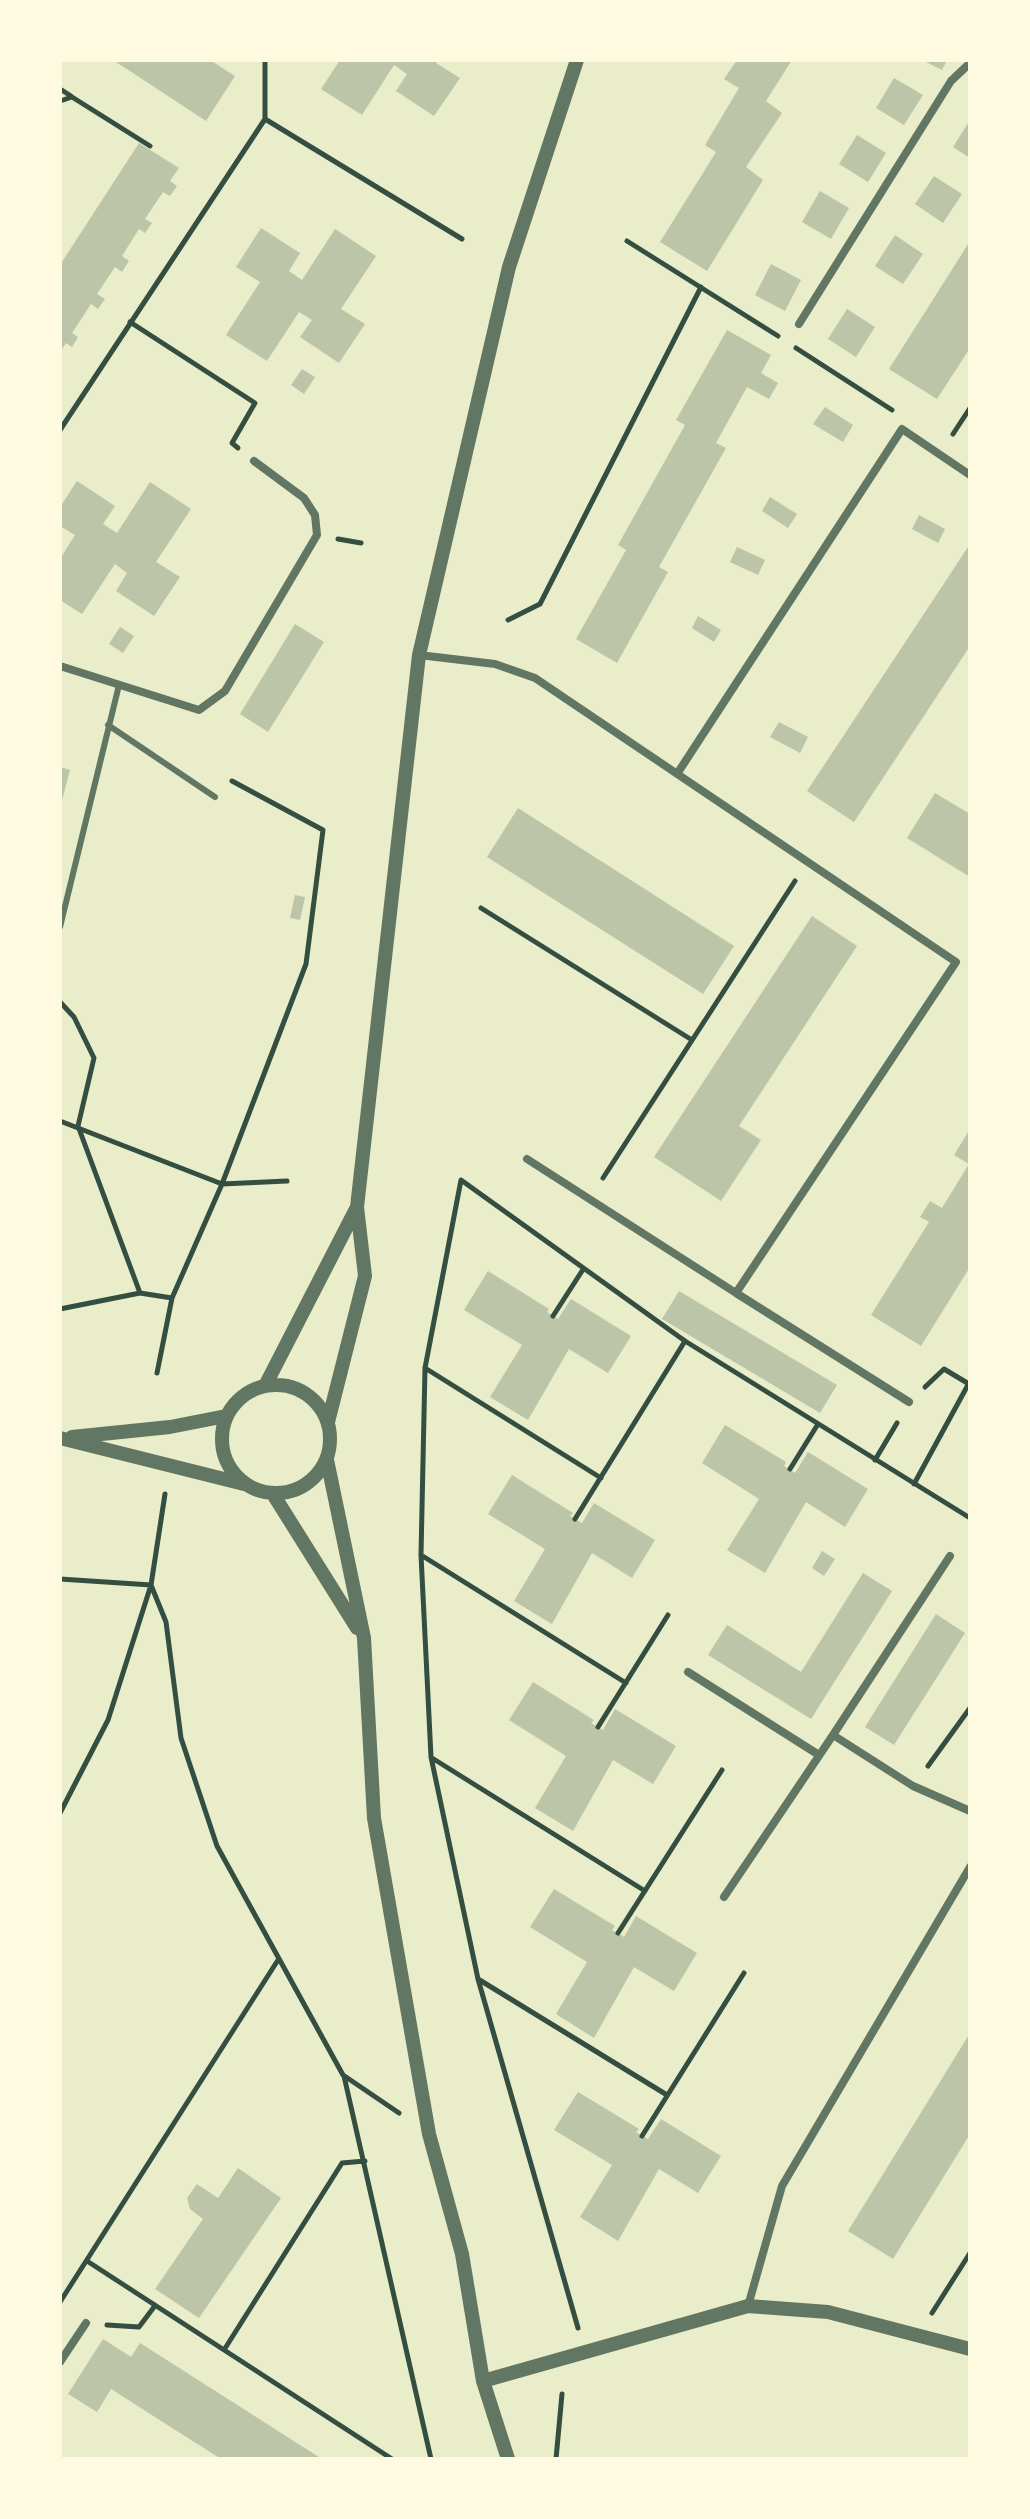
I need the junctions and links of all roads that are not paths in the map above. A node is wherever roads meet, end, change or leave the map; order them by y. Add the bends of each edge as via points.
1 (577, 60) edge
2 (970, 63) edge
3 (799, 324) dead end
4 (254, 461) road end
5 (970, 475) edge
6 (419, 655) junction
7 (60, 666) edge
8 (119, 685) junction
9 (108, 725) junction
10 (677, 774) junction
11 (215, 797) dead end
12 (60, 927) edge
13 (527, 1159) dead end
14 (357, 1207) junction
15 (736, 1293) junction
16 (265, 1386) junction
17 (909, 1402) road end
18 (226, 1416) junction
19 (328, 1422) junction
20 (60, 1438) edge
21 (327, 1460) junction
22 (244, 1484) junction
23 (273, 1494) junction
24 (950, 1556) dead end
25 (364, 1638) junction
26 (688, 1672) dead end
27 (833, 1735) junction
28 (819, 1755) junction
29 (970, 1811) edge
30 (970, 1867) edge
31 (724, 1897) dead end
32 (748, 2306) junction
33 (86, 2323) road end
34 (970, 2349) edge
35 (60, 2362) edge
36 (483, 2381) junction
37 (508, 2459) edge

1 - 6 street via 509,267
2 - 3 street via 951,81
4 - 8 street via 304,498 315,515 317,535 304,560 225,691 199,710
5 - 10 street via 902,429
6 - 10 street via 495,664 535,678
6 - 14 street
7 - 8 street
8 - 9 lane
9 - 11 lane
9 - 12 lane
10 - 15 street via 956,962
13 - 15 street
14 - 16 street
14 - 19 street via 365,1276
15 - 17 street
16 - 18 street via 249,1392
16 - 19 street via 297,1388 321,1408
18 - 20 street
18 - 22 street via 223,1454
19 - 21 street
20 - 22 street
21 - 23 street via 306,1486
21 - 25 street
22 - 23 street
23 - 25 street
24 - 27 street
25 - 36 street via 374,1818 429,2134 462,2254
26 - 28 street
27 - 28 street
27 - 29 street via 913,1786
28 - 31 street
30 - 32 street via 782,2186
32 - 34 street via 828,2312
32 - 36 street
33 - 35 street
36 - 37 street

